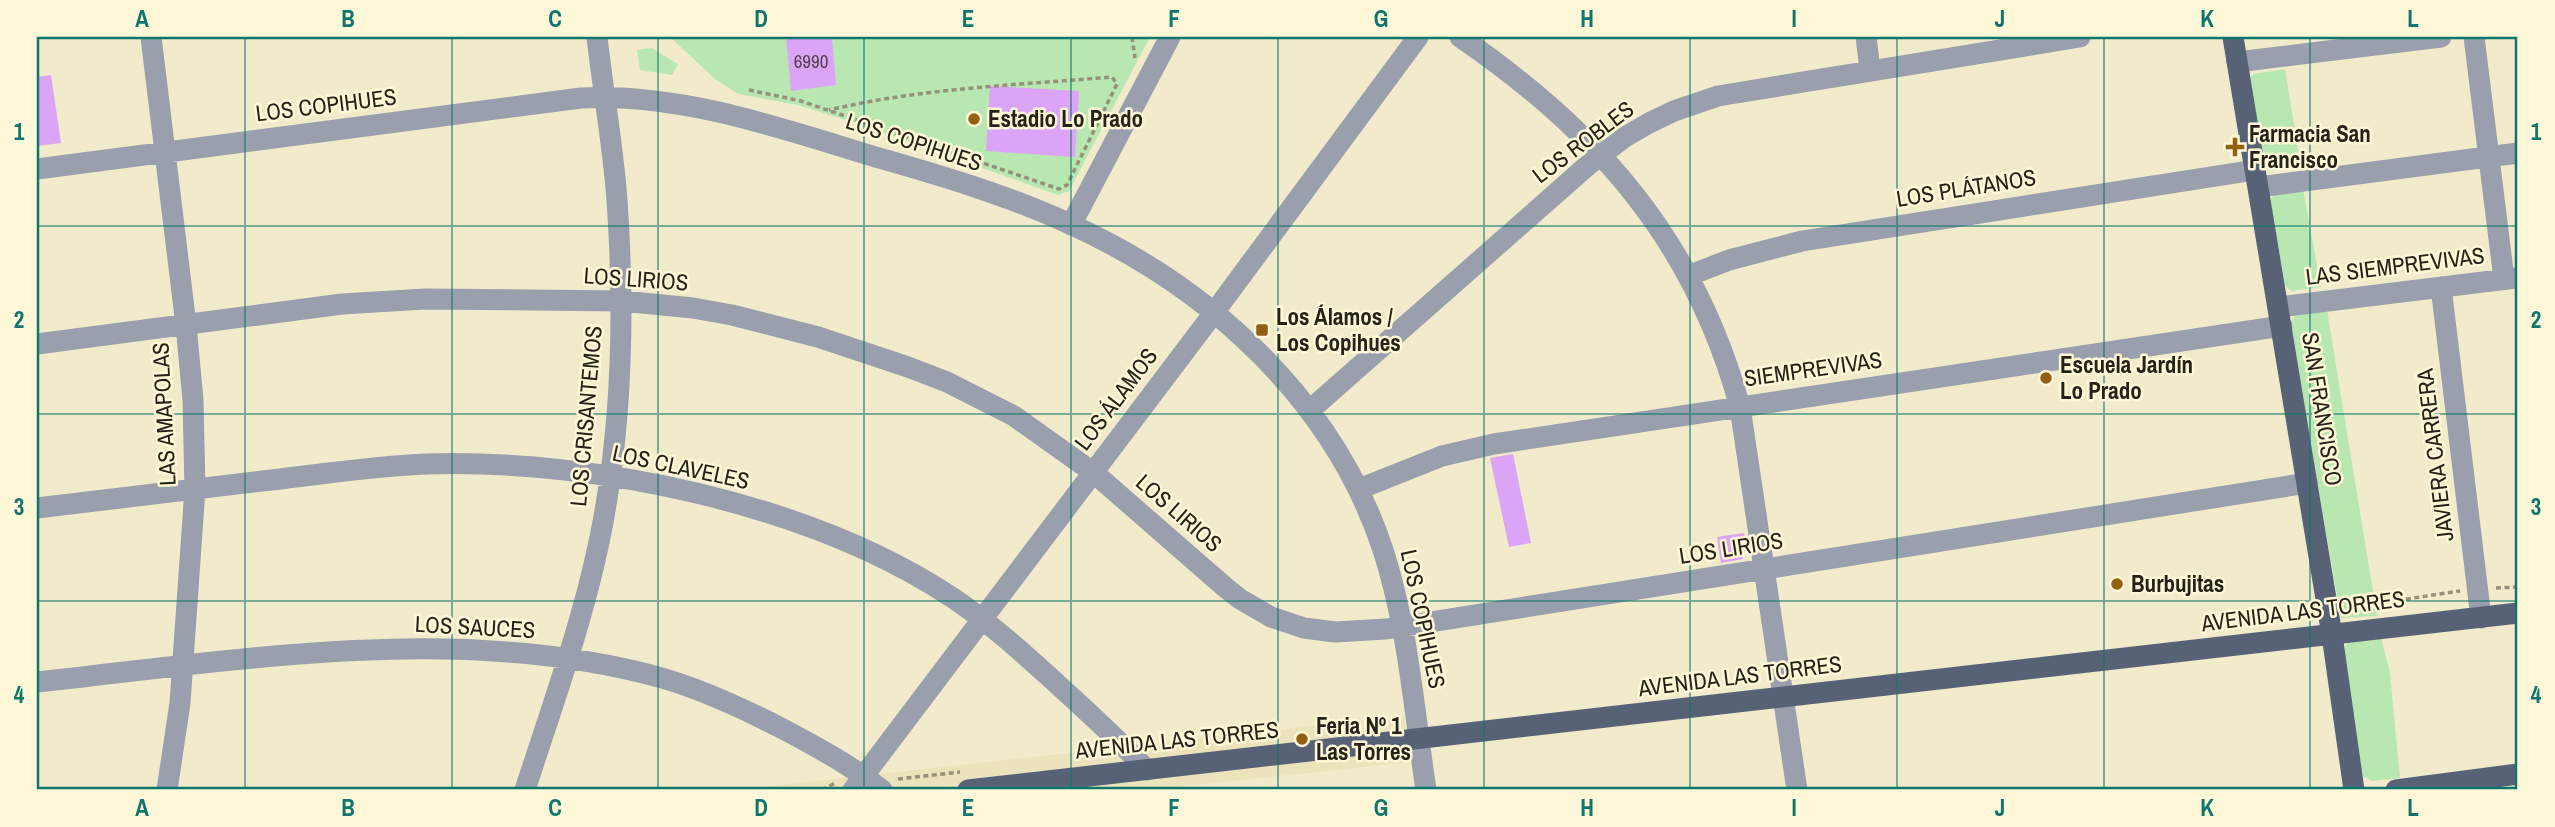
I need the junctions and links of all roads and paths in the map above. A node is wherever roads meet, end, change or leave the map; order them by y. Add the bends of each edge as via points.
1 (151, 37) edge
2 (597, 37) edge
3 (1132, 37) edge
4 (1170, 37) edge
5 (1418, 37) edge
6 (1460, 37) edge
7 (1867, 37) edge
8 (2080, 37) edge
9 (2233, 37) edge
10 (2441, 37) edge
11 (2474, 37) edge
12 (1135, 58) dead end
13 (2237, 62) junction
14 (1870, 70) junction
15 (749, 90) dead end
16 (604, 97) junction
17 (829, 110) junction
18 (165, 152) junction
19 (2518, 153) edge
20 (1602, 155) junction
21 (2489, 157) junction
22 (37, 169) edge
23 (2257, 178) junction
24 (1071, 225) junction
25 (1688, 276) junction
26 (2511, 278) edge
27 (2441, 287) junction
28 (622, 301) junction
29 (1213, 314) junction
30 (2280, 316) junction
31 (186, 325) junction
32 (37, 344) edge
33 (1740, 407) junction
34 (1310, 410) junction
35 (1094, 473) junction
36 (611, 477) junction
37 (2307, 483) junction
38 (195, 489) junction
39 (1359, 489) junction
40 (37, 508) edge
41 (1765, 569) junction
42 (2518, 587) edge
43 (2477, 589) junction
44 (2328, 611) junction
45 (2518, 613) edge
46 (2481, 618) junction
47 (983, 619) junction
48 (1402, 626) junction
49 (2332, 635) junction
50 (567, 659) junction
51 (182, 666) junction
52 (37, 682) edge
53 (1784, 697) junction
54 (1419, 739) junction
55 (1147, 770) junction
56 (2518, 774) edge
57 (858, 783) edge
58 (167, 790) edge
59 (525, 790) edge
60 (882, 790) edge
61 (968, 790) edge
62 (1426, 790) edge
63 (1797, 790) edge
64 (2354, 790) edge
65 (2396, 790) edge

1 - 18 street, LAS AMAPOLAS
2 - 16 street, LOS CRISANTEMOS
3 - 12 path
4 - 24 street
5 - 29 street, LOS ÁLAMOS
6 - 20 street via 1563,116
7 - 14 street
8 - 14 street, LOS ROBLES
9 - 13 main road, SAN FRANCISCO
10 - 13 street
11 - 21 street
13 - 23 main road, SAN FRANCISCO
14 - 20 street, LOS ROBLES via 1741,90 1696,102 1649,123
15 - 17 path
16 - 18 street, LOS COPIHUES
16 - 24 street, LOS COPIHUES via 655,101 765,124 934,174
16 - 28 street, LOS CRISANTEMOS via 617,198
17 - 17 path via 1059,189 1067,185 1116,84 1112,76 990,86
18 - 22 street, LOS COPIHUES
18 - 31 street, LAS AMAPOLAS
19 - 21 street, LOS PLÁTANOS
20 - 25 street via 1650,215
20 - 34 street, LOS ROBLES
21 - 23 street, LOS PLÁTANOS
21 - 26 street
23 - 25 street, LOS PLÁTANOS via 1802,241
23 - 30 main road, SAN FRANCISCO
24 - 29 street, LOS COPIHUES via 1142,262
25 - 33 street via 1719,340
26 - 27 street, LAS SIEMPREVIVAS
27 - 30 street, LAS SIEMPREVIVAS
27 - 43 street, JAVIERA CARRERA
28 - 31 street, LOS LIRIOS via 389,300
28 - 35 street, LOS LIRIOS via 732,316 818,337 908,367 1014,416
28 - 36 street, LOS CRISANTEMOS via 620,392
29 - 34 street, LOS COPIHUES via 1266,360
29 - 35 street, LOS ÁLAMOS
30 - 33 street, SIEMPREVIVAS
30 - 37 main road, SAN FRANCISCO
31 - 32 street, LOS LIRIOS
31 - 38 street, LAS AMAPOLAS
33 - 39 street, SIEMPREVIVAS via 1494,443 1443,456
33 - 41 street
34 - 39 street, LOS COPIHUES
35 - 47 street, LOS ÁLAMOS
35 - 48 street, LOS LIRIOS via 1240,600 1271,617 1335,632
36 - 38 street, LOS CLAVELES via 510,466 427,464
36 - 47 street, LOS CLAVELES via 745,507 838,539 919,578
36 - 50 street, LOS CRISANTEMOS
37 - 41 street, LOS LIRIOS
37 - 44 main road, SAN FRANCISCO
38 - 40 street, LOS CLAVELES
38 - 51 street, LAS AMAPOLAS
39 - 48 street, LOS COPIHUES via 1383,550
41 - 48 street, LOS LIRIOS
41 - 53 street
42 - 43 path
43 - 44 path
43 - 46 street, JAVIERA CARRERA
44 - 49 main road, SAN FRANCISCO
45 - 46 main road, AVENIDA LAS TORRES
46 - 49 main road, AVENIDA LAS TORRES
47 - 55 street, LOS CLAVELES
47 - 57 street, LOS ÁLAMOS
48 - 54 street, LOS COPIHUES
49 - 53 main road, AVENIDA LAS TORRES
49 - 64 main road, SAN FRANCISCO
50 - 51 street, LOS SAUCES via 345,650
50 - 57 street, LOS SAUCES via 696,689 826,752
50 - 59 street, LOS CRISANTEMOS
51 - 52 street, LOS SAUCES
51 - 58 street, LAS AMAPOLAS
53 - 54 main road, AVENIDA LAS TORRES
53 - 63 street
54 - 55 main road, AVENIDA LAS TORRES
54 - 62 street, LOS COPIHUES
55 - 61 main road, AVENIDA LAS TORRES
56 - 65 main road
57 - 60 street, LOS SAUCES

